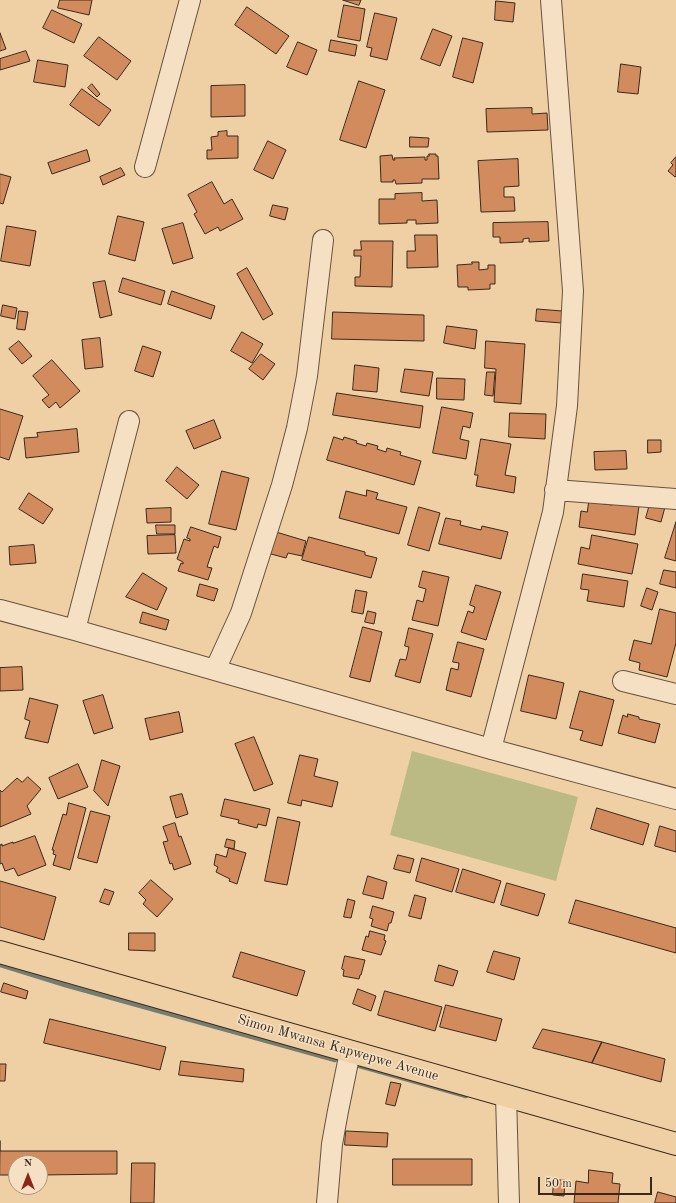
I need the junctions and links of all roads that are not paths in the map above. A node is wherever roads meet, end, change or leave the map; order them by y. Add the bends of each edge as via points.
1 (190, 0) edge
2 (550, 0) edge
3 (145, 167) dead end
4 (323, 240) dead end
5 (129, 421) dead end
6 (556, 490) junction
7 (676, 499) edge
8 (0, 610) edge
9 (75, 630) junction
10 (215, 670) junction
11 (623, 681) dead end
12 (676, 694) edge
13 (491, 749) junction
14 (676, 799) edge
15 (0, 952) edge
16 (350, 1052) junction
17 (506, 1096) junction
18 (508, 1131) junction
19 (676, 1144) edge
20 (327, 1203) edge
21 (497, 1203) edge
22 (509, 1203) edge

1 - 3 street
2 - 6 street via 573,291 567,406
4 - 10 street via 307,376 295,435 282,485 241,613
5 - 9 street
6 - 7 street
6 - 13 street
8 - 9 street
9 - 10 street
10 - 13 street
11 - 12 street
13 - 14 street
15 - 16 main road, Simon Mwansa Kapwepwe Avenue
16 - 17 main road, Simon Mwansa Kapwepwe Avenue
16 - 20 street via 336,1124
17 - 18 street
17 - 19 main road, Simon Mwansa Kapwepwe Avenue
18 - 21 street via 499,1148
18 - 22 street

